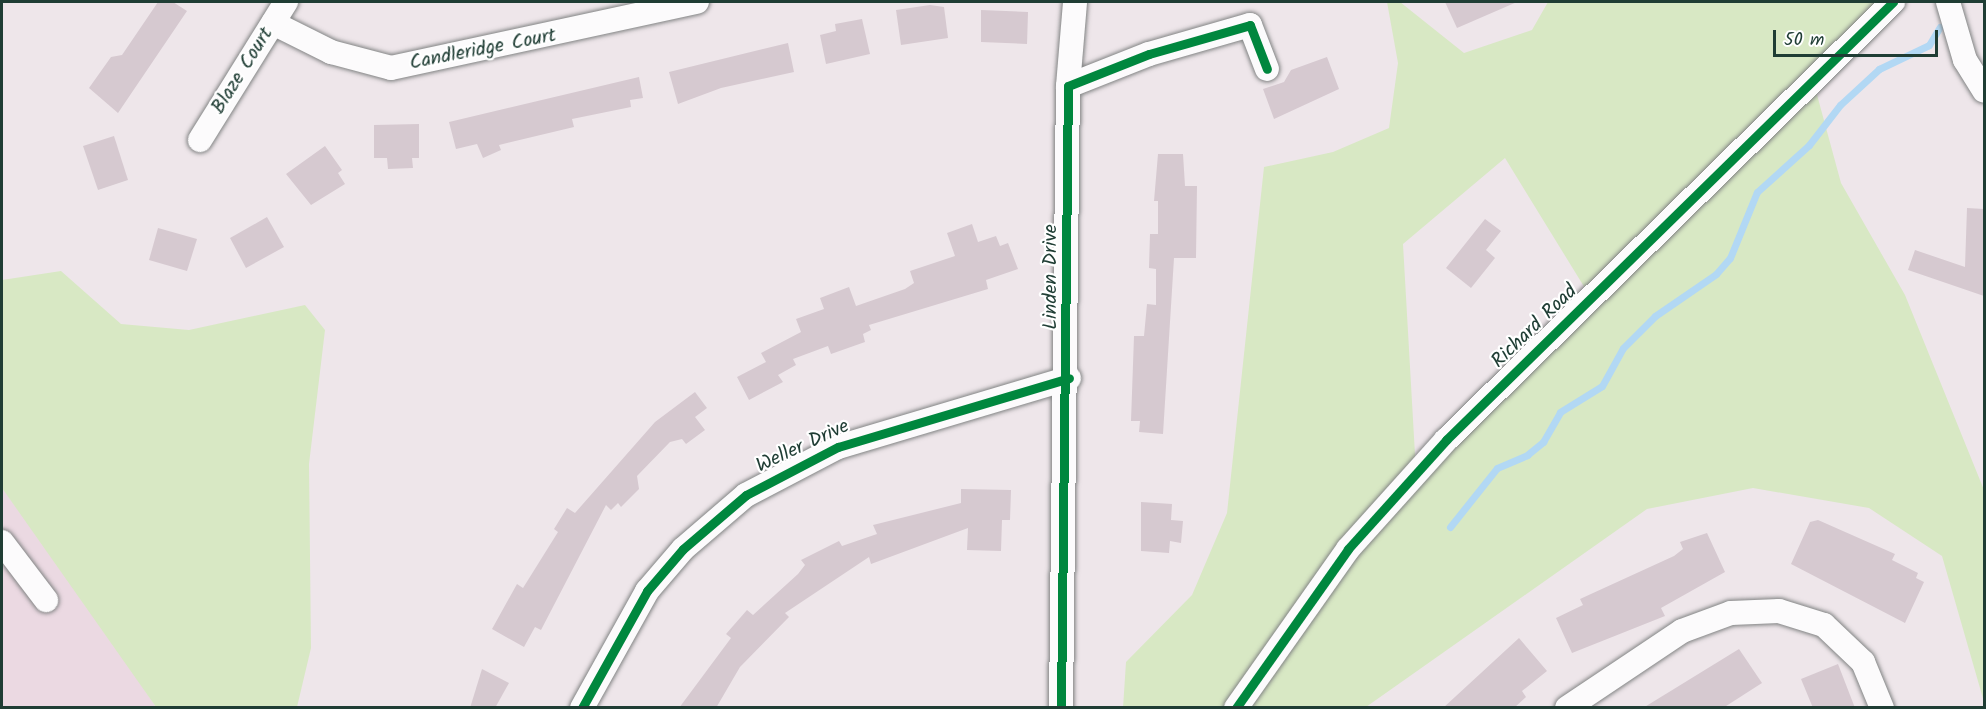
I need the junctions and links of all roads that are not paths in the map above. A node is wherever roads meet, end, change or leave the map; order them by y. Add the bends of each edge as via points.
1 (286, 2) edge
2 (698, 2) edge
3 (1075, 2) edge
4 (1893, 2) edge
5 (1947, 2) edge
6 (273, 23) junction
7 (1267, 69) dead end
8 (1068, 86) junction
9 (1984, 90) edge
10 (200, 141) dead end
11 (1069, 378) junction
12 (2, 542) edge
13 (46, 600) dead end
14 (582, 708) edge
15 (1061, 708) edge
16 (1236, 708) edge
17 (1567, 708) edge
18 (1882, 708) edge

1 - 6 street, Blaze Court
2 - 6 street, Candleridge Court via 391,68 331,52
3 - 8 street, Linden Drive
4 - 16 street, Richard Road via 1446,440 1348,549
5 - 9 street via 1965,60
6 - 10 street, Blaze Court
7 - 8 street via 1250,25 1149,54
8 - 11 street, Linden Drive
11 - 14 street, Weller Drive via 838,447 746,495 690,542 647,591
11 - 15 street, Linden Drive
12 - 13 street
17 - 18 street via 1682,631 1731,613 1779,611 1824,626 1863,662

